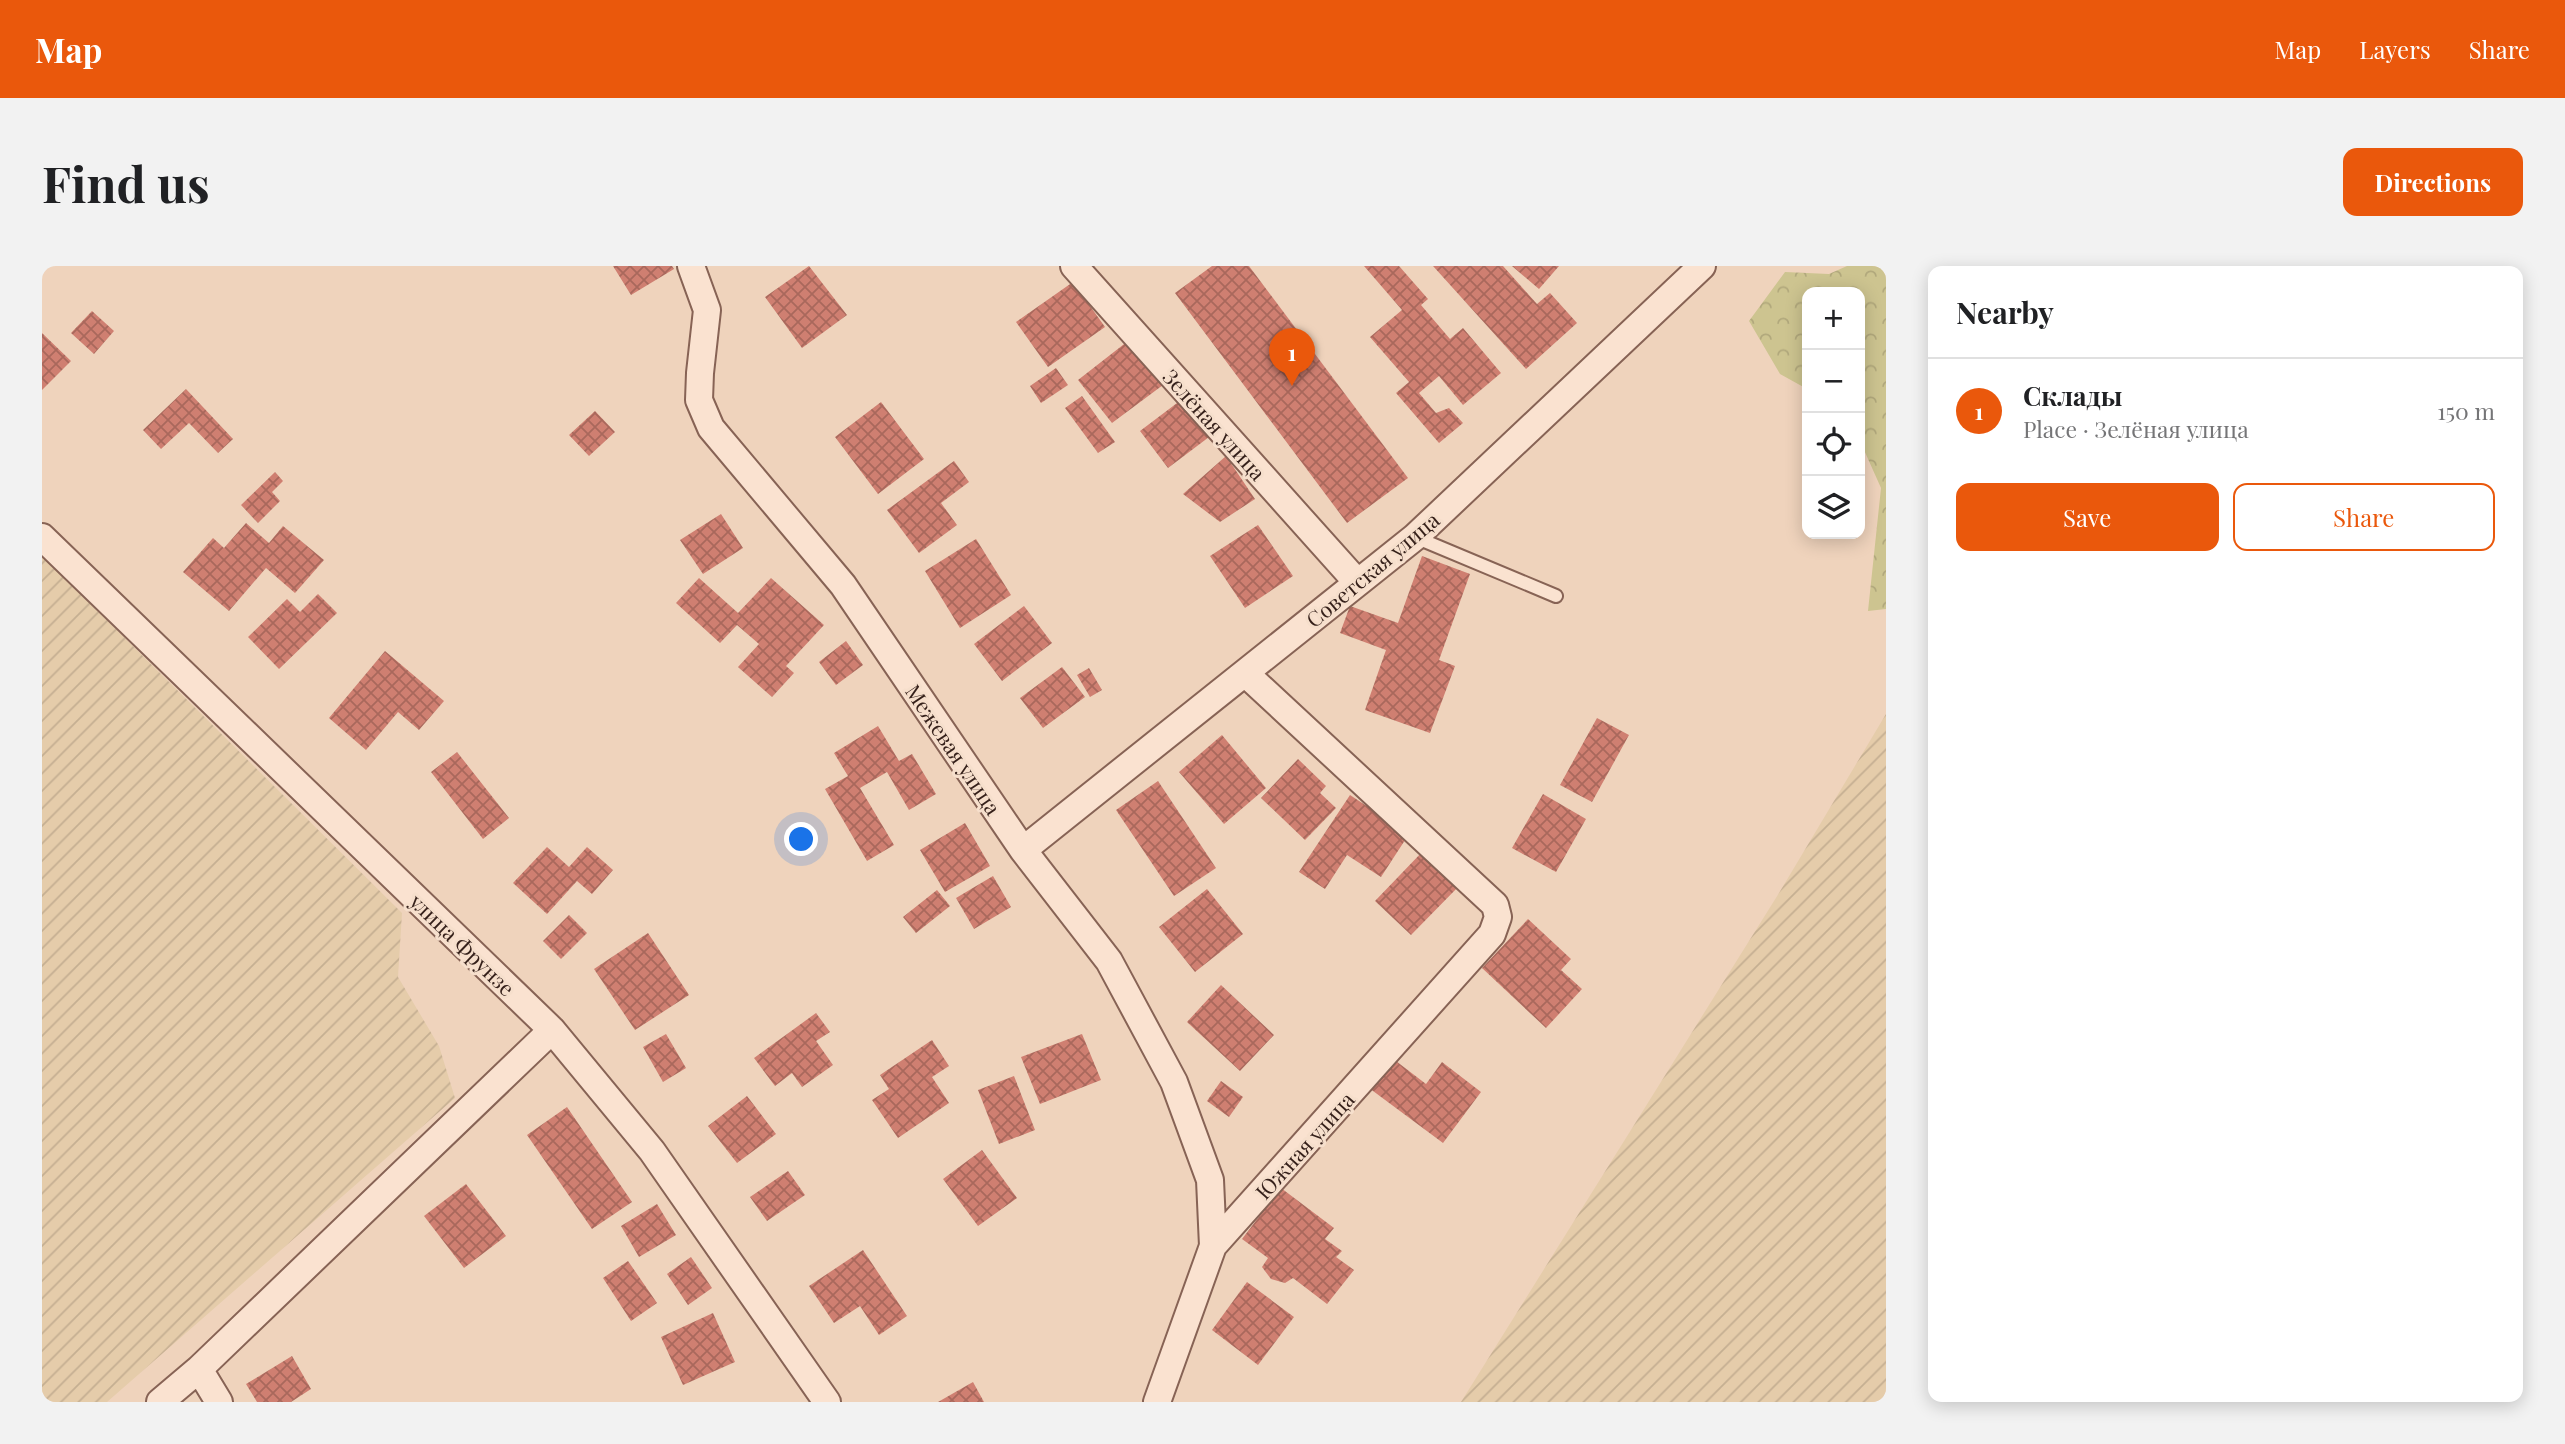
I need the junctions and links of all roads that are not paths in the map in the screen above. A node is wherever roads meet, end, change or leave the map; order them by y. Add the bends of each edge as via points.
1 (691, 266) edge
2 (1074, 266) edge
3 (1702, 266) edge
4 (42, 537) edge
5 (1415, 537) junction
6 (1357, 582) junction
7 (1556, 596) dead end
8 (1246, 674) junction
9 (1023, 850) junction
10 (552, 1030) junction
11 (1213, 1246) junction
12 (199, 1369) junction
13 (160, 1402) edge
14 (219, 1402) edge
15 (827, 1402) edge
16 (1157, 1402) edge

1 - 9 street, Межевая улица via 707,310 699,400 711,428 843,586
2 - 6 street, Зелёная улица
3 - 5 street, Советская улица
4 - 10 street, улица Фрунзе
5 - 6 street, Советская улица
5 - 7 lane
6 - 8 street, Советская улица
8 - 9 street, Советская улица
8 - 11 street, Южная улица via 1495,905 1498,917 1492,934
9 - 11 street, Межевая улица via 1109,961 1174,1082 1210,1180
10 - 12 street
10 - 15 street, улица Фрунзе via 652,1151
11 - 16 street, Южная улица
12 - 13 street
12 - 14 street

